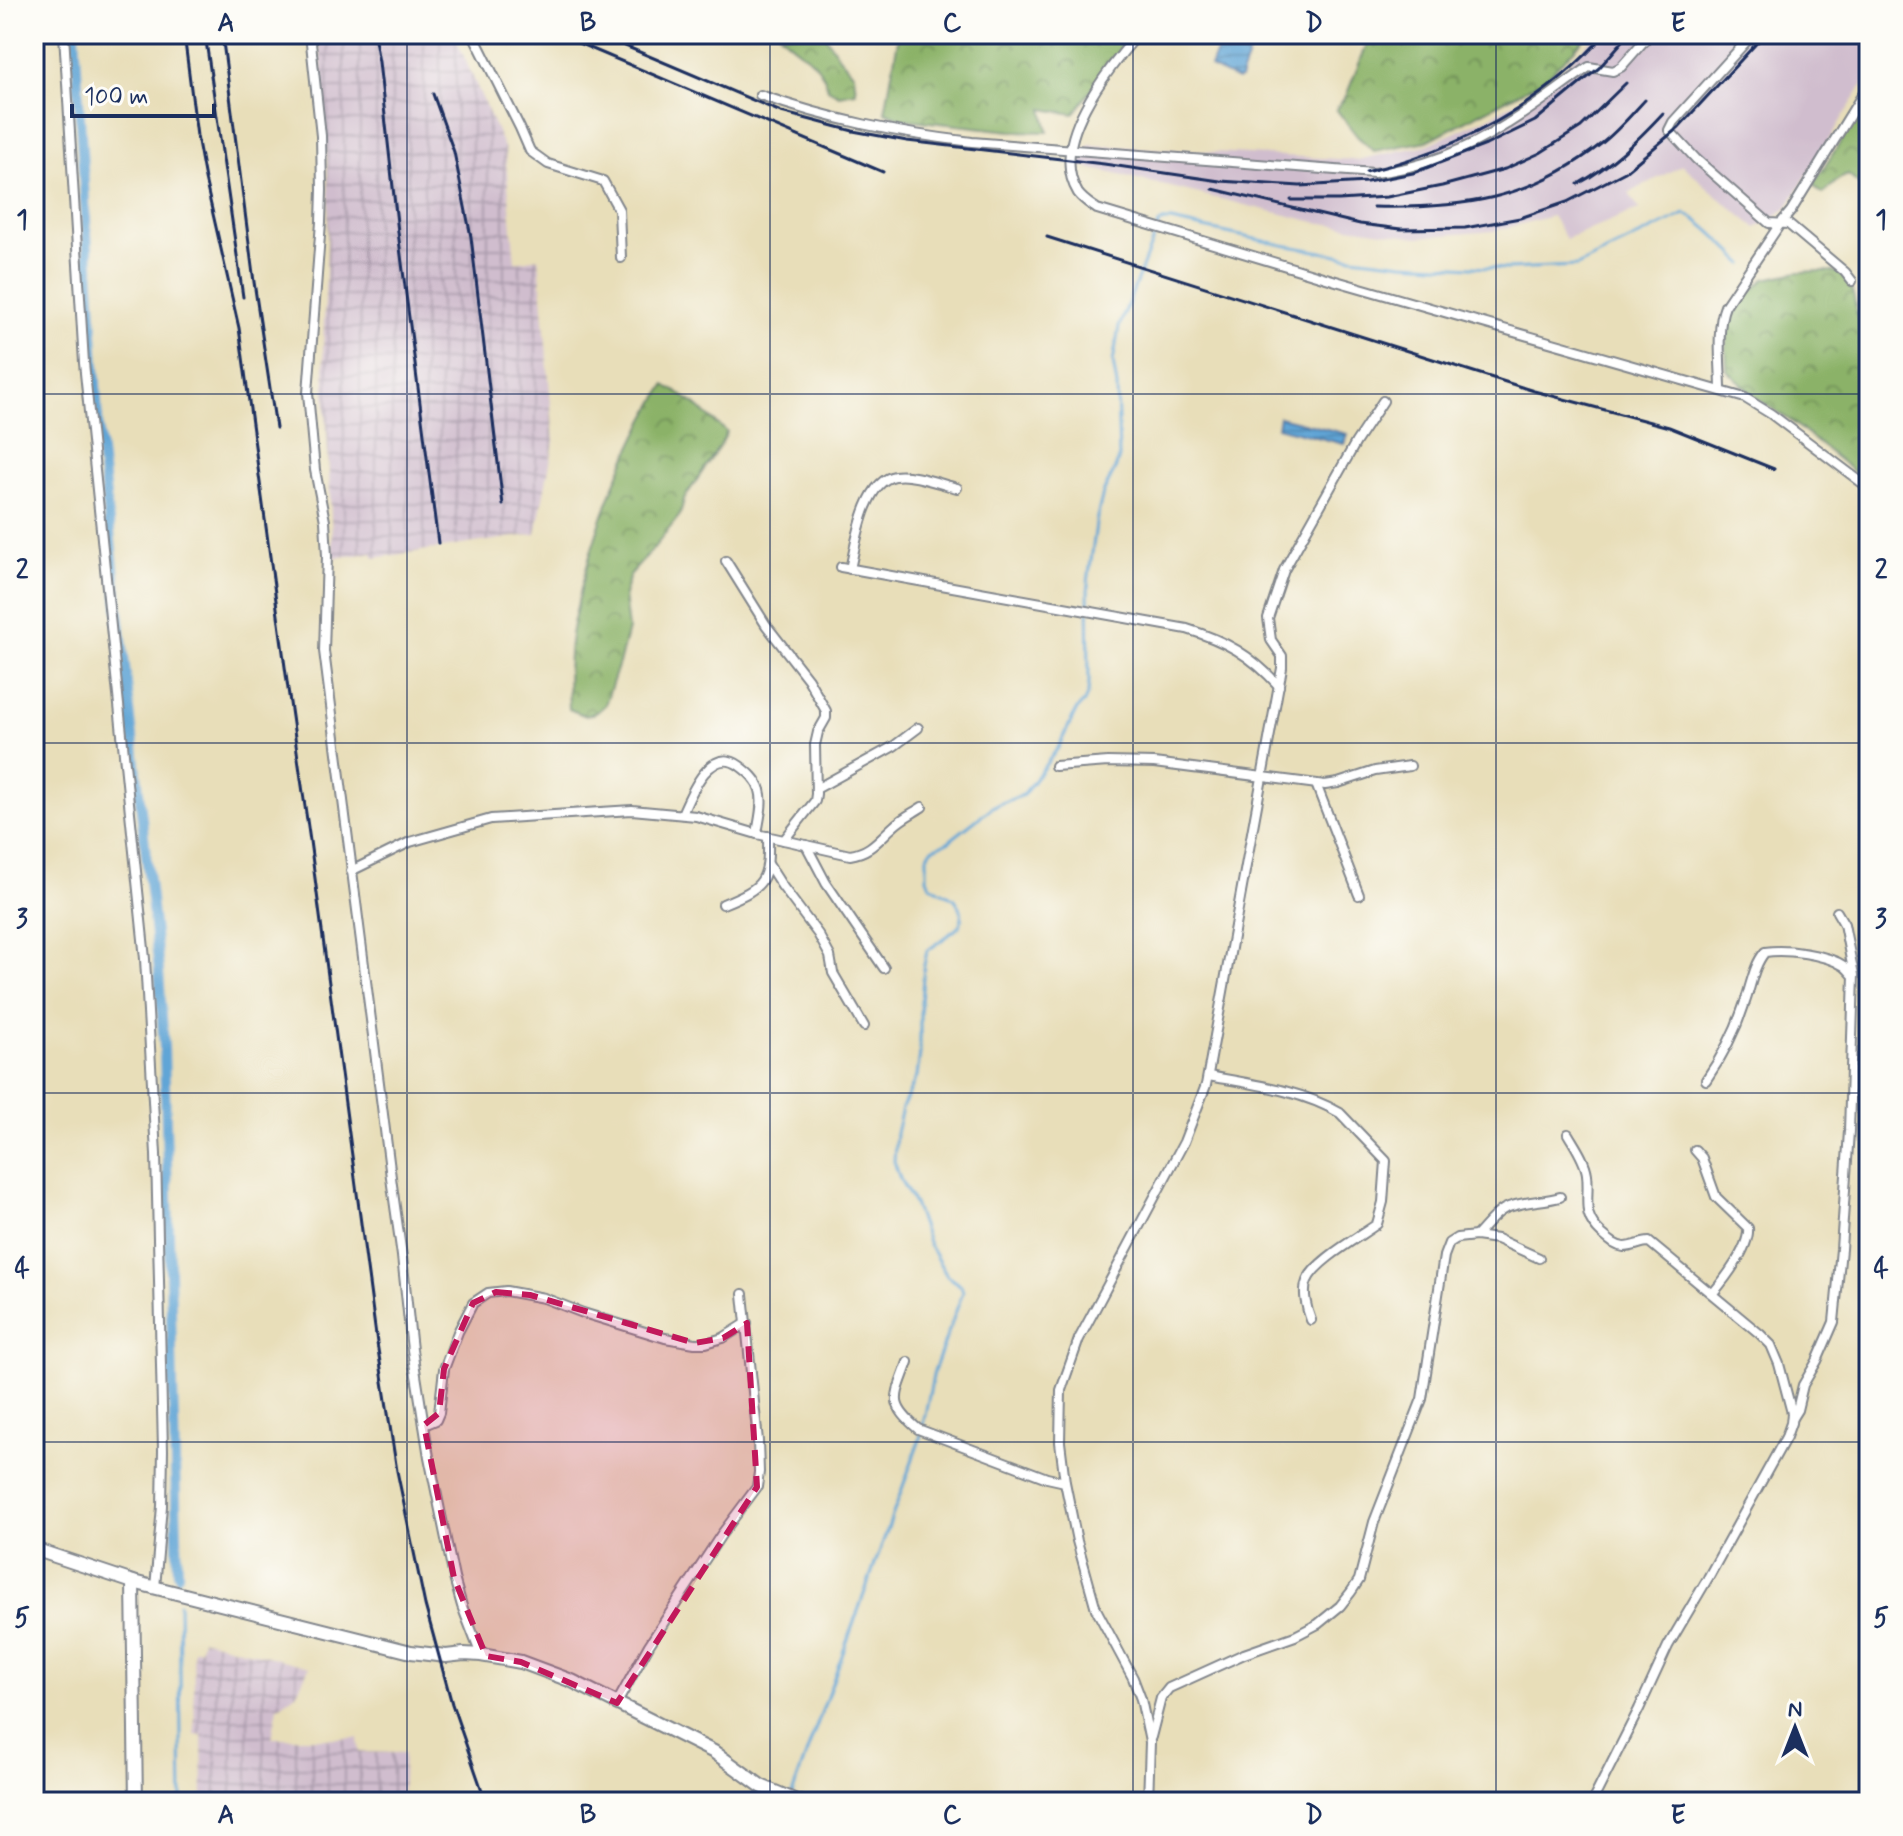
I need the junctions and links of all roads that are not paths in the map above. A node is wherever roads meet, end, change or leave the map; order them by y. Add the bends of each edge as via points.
1 (64, 34) edge
2 (310, 34) edge
3 (473, 34) edge
4 (1138, 34) edge
5 (1650, 34) edge
6 (1753, 34) edge
7 (1869, 84) edge
8 (760, 95) dead end
9 (1070, 149) junction
10 (1780, 224) junction
11 (621, 258) dead end
12 (1852, 281) dead end
13 (1721, 390) junction
14 (1383, 401) dead end
15 (957, 488) dead end
16 (1869, 488) edge
17 (726, 561) dead end
18 (1279, 686) junction
19 (918, 728) dead end
20 (1055, 766) dead end
21 (1410, 766) dead end
22 (1263, 776) junction
23 (1316, 784) junction
24 (816, 789) junction
25 (922, 807) dead end
26 (682, 814) junction
27 (757, 834) junction
28 (768, 836) junction
29 (784, 840) junction
30 (806, 845) junction
31 (768, 864) junction
32 (351, 871) junction
33 (1359, 895) dead end
34 (723, 904) dead end
35 (1837, 912) dead end
36 (884, 968) dead end
37 (1854, 975) junction
38 (864, 1026) dead end
39 (1208, 1076) junction
40 (1706, 1080) dead end
41 (1568, 1134) dead end
42 (1695, 1150) dead end
43 (1560, 1197) dead end
44 (1476, 1236) junction
45 (1539, 1258) dead end
46 (1713, 1293) junction
47 (743, 1294) dead end
48 (1311, 1320) dead end
49 (747, 1323) junction
50 (908, 1362) dead end
51 (1791, 1419) junction
52 (424, 1425) junction
53 (1065, 1482) junction
54 (34, 1549) edge
55 (133, 1582) junction
56 (155, 1588) junction
57 (481, 1655) junction
58 (617, 1703) junction
59 (1150, 1742) junction
60 (793, 1800) edge
61 (136, 1802) edge
62 (1148, 1802) edge
63 (1592, 1802) edge

1 - 56 street via 84,363 151,1048 163,1450
2 - 32 street via 322,201 308,393 325,521 324,651
3 - 11 street via 530,151 548,164 603,181 619,210
4 - 9 street via 1095,93
5 - 9 street via 1621,67 1589,67 1505,126 1467,146 1394,171
6 - 10 street via 1669,130 1769,223
7 - 10 street
8 - 9 street via 907,134
9 - 13 street via 1078,192 1106,213
10 - 12 street via 1788,224
10 - 13 street via 1722,313
13 - 16 street via 1771,414
14 - 18 street via 1284,570 1268,618 1271,640 1282,656
15 - 18 street via 911,477 882,482 867,505 845,568 1187,629 1217,638 1262,667
17 - 24 street via 826,711 815,745
18 - 22 street
19 - 24 street
20 - 22 street via 1154,763
21 - 23 street
22 - 23 street
22 - 39 street
23 - 33 street
24 - 29 street via 815,801
25 - 30 street via 860,853
26 - 27 street
26 - 27 street via 702,775 723,760 733,761 760,790
26 - 32 street via 632,810 491,819 410,842
27 - 28 street
28 - 29 street
28 - 31 street
29 - 30 street
30 - 36 street
31 - 34 street via 757,886
31 - 38 street via 818,934 833,973
32 - 52 street
35 - 37 street
37 - 40 street via 1823,958 1765,952 1724,1053
37 - 51 street via 1834,1322
39 - 48 street via 1331,1107 1386,1161 1377,1224 1332,1254 1305,1283
39 - 53 street via 1184,1142 1079,1339 1061,1390
41 - 46 street via 1587,1173 1588,1217 1594,1226 1619,1246 1649,1242
42 - 46 street via 1716,1197 1745,1223 1749,1234
43 - 44 street via 1500,1211
44 - 45 street via 1497,1239
44 - 59 street via 1449,1243 1444,1256 1422,1399 1383,1496 1359,1580 1318,1624 1169,1688 1161,1698
46 - 51 street via 1771,1345
47 - 49 street
49 - 52 street via 723,1338 695,1343 544,1298 488,1293 468,1312 444,1369 439,1413
49 - 58 street via 757,1487 649,1645
50 - 53 street via 895,1400 922,1432
51 - 63 street via 1786,1437 1668,1646
52 - 57 street via 454,1578
53 - 59 street via 1096,1609 1133,1678
54 - 55 main road
55 - 56 main road
55 - 61 main road
56 - 57 main road via 411,1652
57 - 58 main road via 521,1662
58 - 60 main road
59 - 62 street

